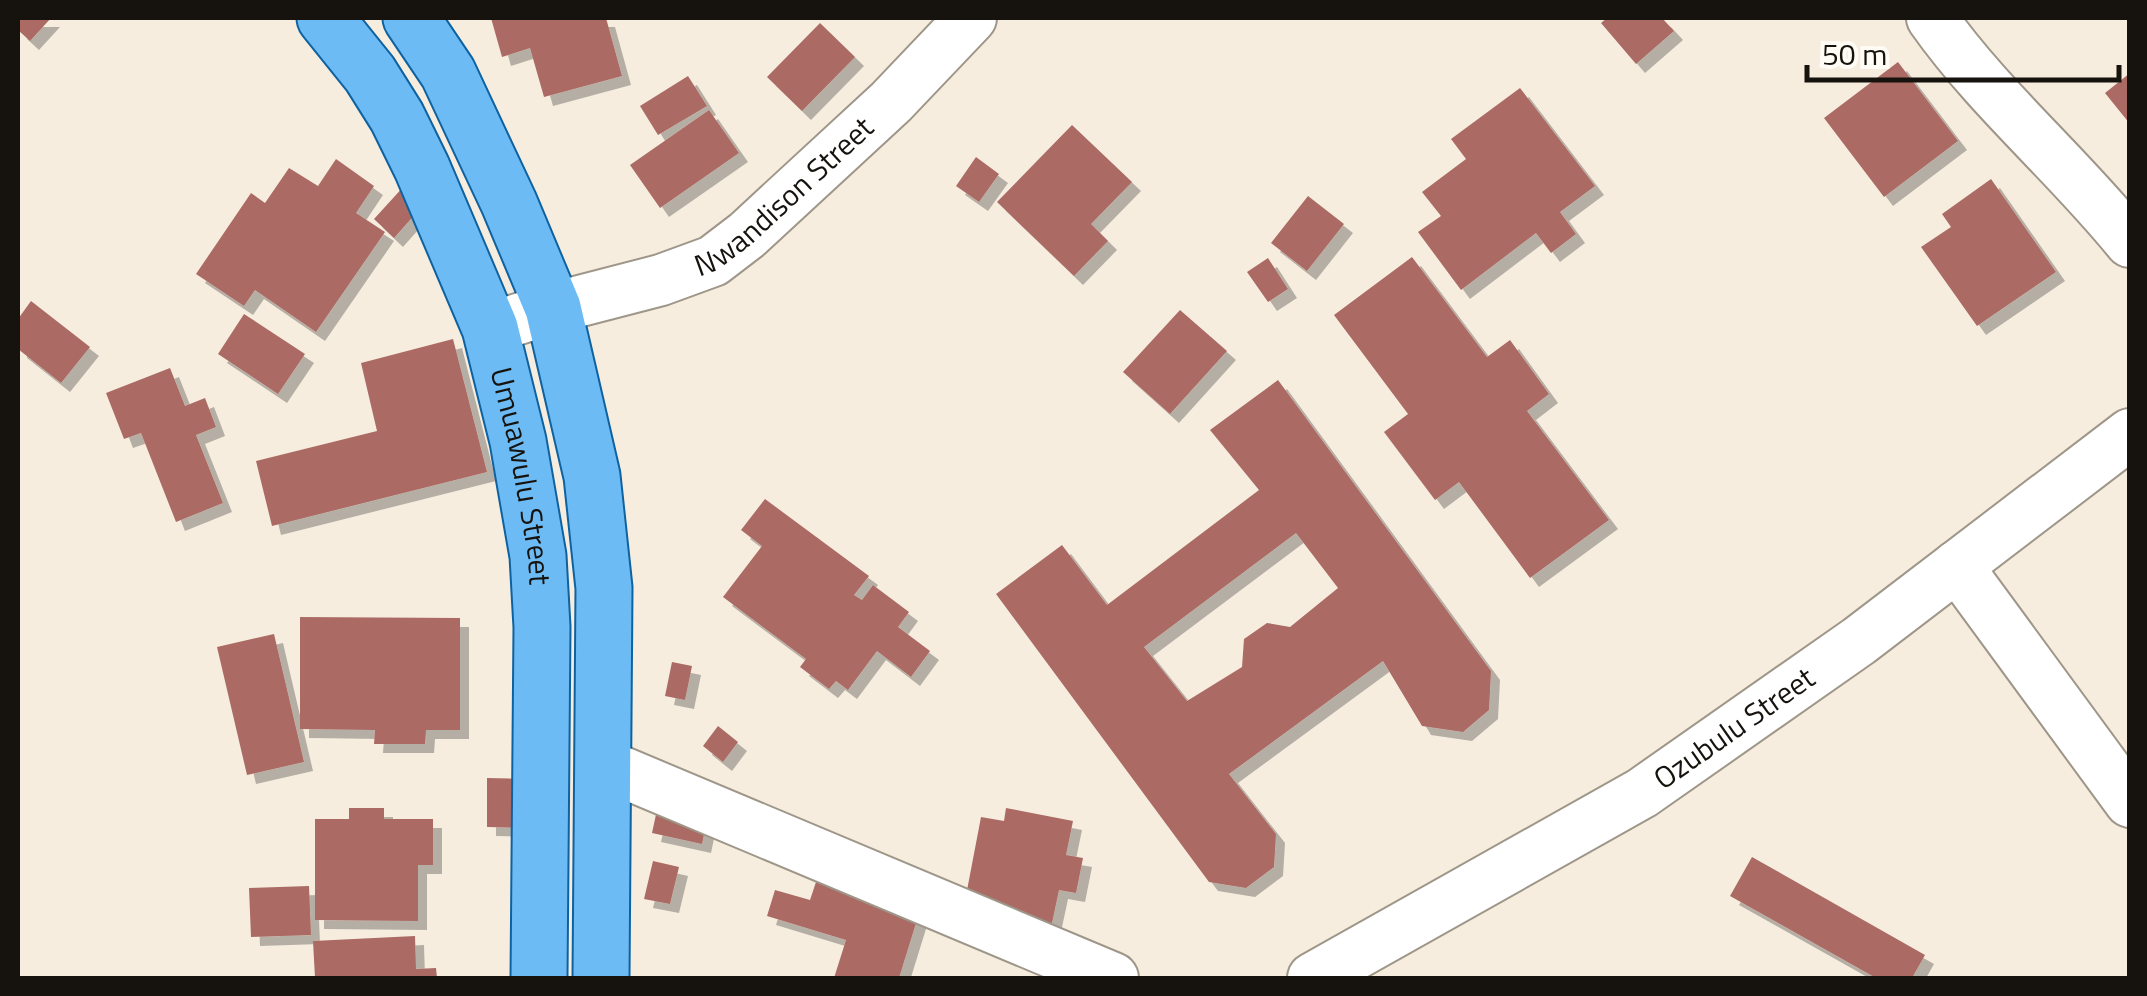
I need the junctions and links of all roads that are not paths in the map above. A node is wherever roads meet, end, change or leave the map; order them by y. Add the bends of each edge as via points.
1 (326, 18) edge
2 (411, 18) edge
3 (971, 18) edge
4 (1932, 18) edge
5 (2130, 242) edge
6 (553, 308) junction
7 (490, 328) junction
8 (2130, 434) edge
9 (1957, 566) junction
10 (603, 764) junction
11 (2130, 802) edge
12 (539, 978) edge
13 (601, 978) edge
14 (1113, 978) edge
15 (1313, 978) edge

1 - 7 main road, Umuawulu Street via 397,118
2 - 6 main road via 448,73
3 - 6 street, Nwandison Street via 890,102 713,261
4 - 5 street
6 - 7 street, Nwandison Street
6 - 10 main road via 592,476 604,588
7 - 12 main road, Umuawulu Street via 538,556
8 - 9 street, Ozubulu Street
9 - 11 street
9 - 15 street, Ozubulu Street via 1642,794
10 - 13 main road
10 - 14 street

